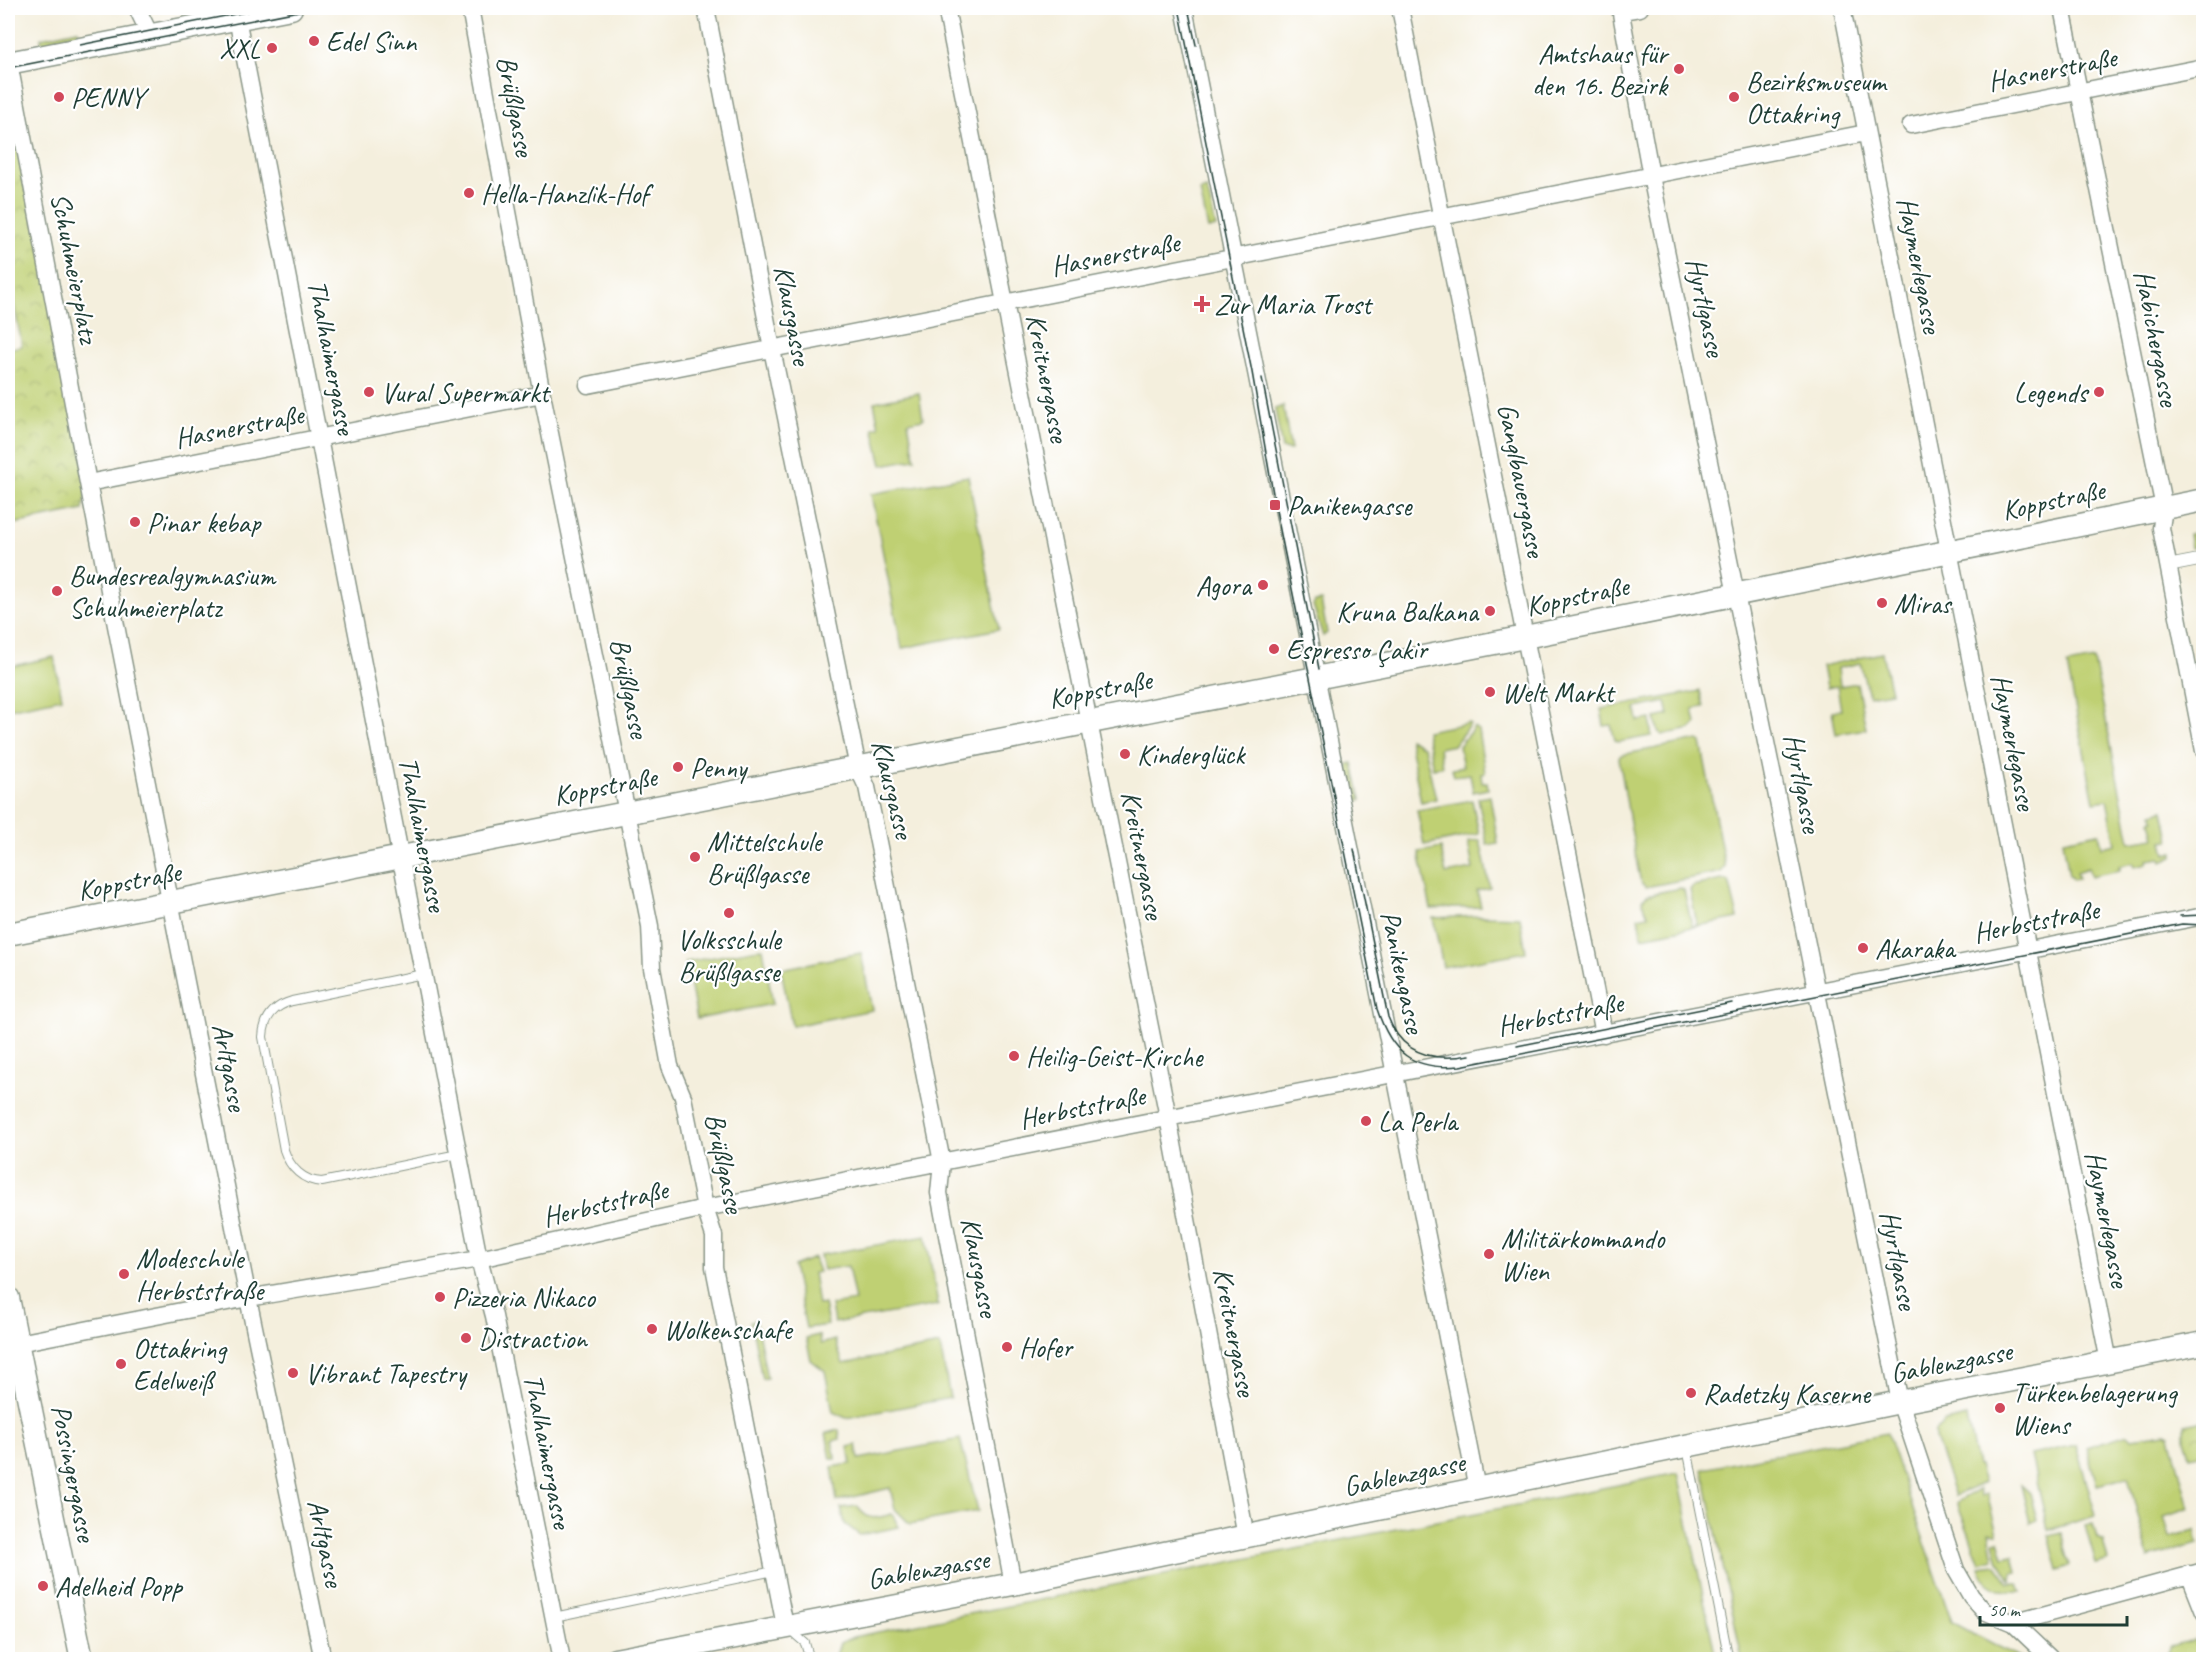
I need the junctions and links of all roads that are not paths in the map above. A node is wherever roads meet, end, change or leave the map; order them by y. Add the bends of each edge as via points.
1 (137, 8) edge
2 (291, 8) edge
3 (470, 8) edge
4 (706, 8) edge
5 (946, 8) edge
6 (1184, 8) edge
7 (1400, 8) edge
8 (1640, 8) edge
9 (1842, 8) edge
10 (2062, 8) edge
11 (1620, 9) edge
12 (237, 18) junction
13 (150, 35) junction
14 (8, 63) edge
15 (2204, 67) edge
16 (2079, 91) junction
17 (1911, 125) dead end
18 (1866, 133) junction
19 (1651, 176) junction
20 (1442, 217) junction
21 (1234, 258) junction
22 (1005, 303) junction
23 (771, 349) junction
24 (588, 385) dead end
25 (542, 394) junction
26 (321, 438) junction
27 (88, 483) junction
28 (2204, 500) edge
29 (2164, 508) junction
30 (1949, 552) junction
31 (2204, 559) edge
32 (2168, 566) junction
33 (1738, 593) junction
34 (1525, 637) junction
35 (1316, 678) junction
36 (1089, 722) junction
37 (2204, 751) edge
38 (858, 768) junction
39 (628, 813) junction
40 (400, 857) junction
41 (171, 903) junction
42 (2204, 916) edge
43 (8, 934) edge
44 (2028, 950) junction
45 (423, 974) junction
46 (1817, 991) junction
47 (1604, 1034) junction
48 (1396, 1072) junction
49 (1168, 1118) junction
50 (458, 1154) junction
51 (942, 1162) junction
52 (705, 1208) junction
53 (479, 1259) junction
54 (8, 1298) edge
55 (248, 1298) junction
56 (2204, 1343) edge
57 (13, 1345) edge
58 (2109, 1362) junction
59 (1900, 1402) junction
60 (1686, 1445) junction
61 (1477, 1489) junction
62 (1246, 1537) junction
63 (774, 1571) junction
64 (2196, 1572) edge
65 (1014, 1584) junction
66 (2204, 1612) edge
67 (554, 1617) junction
68 (2013, 1623) junction
69 (785, 1626) junction
70 (82, 1659) edge
71 (323, 1659) edge
72 (562, 1659) edge
73 (615, 1659) edge
74 (810, 1659) edge
75 (1729, 1659) edge
76 (2052, 1659) edge

1 - 13 street
2 - 12 main road
3 - 25 street, Brüßlgasse
4 - 23 street, Klausgasse
5 - 22 street, Kreitnergasse
6 - 21 street, Panikengasse
7 - 20 street, Ganglbauergasse
8 - 11 street
9 - 18 street, Haymerlegasse
10 - 16 street, Habichergasse
11 - 19 street, Hyrtlgasse
12 - 13 main road
12 - 26 street, Thalhaimergasse
13 - 14 main road
14 - 27 street, Schuhmeierplatz
15 - 16 street, Hasnerstraße
16 - 17 street, Hasnerstraße
16 - 29 street, Habichergasse
18 - 19 street, Hasnerstraße
18 - 30 street, Haymerlegasse
19 - 20 street, Hasnerstraße
19 - 33 street, Hyrtlgasse
20 - 21 street, Hasnerstraße
20 - 34 street, Ganglbauergasse
21 - 22 street, Hasnerstraße
21 - 35 street, Panikengasse
22 - 23 street, Hasnerstraße
22 - 36 street, Kreitnergasse
23 - 24 street, Hasnerstraße
23 - 38 street, Klausgasse
25 - 26 street, Hasnerstraße
25 - 39 street, Brüßlgasse
26 - 27 street, Hasnerstraße
26 - 40 street, Thalhaimergasse
27 - 41 street, Arltgasse
28 - 29 main road, Koppstraße
29 - 30 main road, Koppstraße
29 - 32 street, Habichergasse via 2161,528
30 - 33 main road, Koppstraße
30 - 44 street, Haymerlegasse
31 - 32 street
32 - 37 street, Habichergasse
33 - 34 main road, Koppstraße
33 - 46 street, Hyrtlgasse
34 - 35 main road, Koppstraße
34 - 47 street, Ganglbauergasse
35 - 36 main road, Koppstraße
35 - 48 street, Panikengasse
36 - 38 main road, Koppstraße
36 - 49 street, Kreitnergasse
38 - 39 main road, Koppstraße
38 - 51 street, Klausgasse via 867,787
39 - 40 main road, Koppstraße
39 - 52 street, Brüßlgasse via 650,927 652,968 670,1066 683,1097
40 - 41 main road, Koppstraße
40 - 45 street, Thalhaimergasse
41 - 43 main road, Koppstraße
41 - 55 street, Arltgasse
42 - 44 street, Herbststraße
44 - 46 street, Herbststraße
44 - 58 street, Haymerlegasse
45 - 50 street, Thalhaimergasse
45 - 50 lane via 292,1000 270,1013 262,1037 284,1150 297,1171 314,1182
46 - 47 street, Herbststraße
46 - 59 street, Hyrtlgasse
47 - 48 street, Herbststraße
48 - 49 street, Herbststraße
48 - 61 street, Panikengasse
49 - 51 street, Herbststraße
49 - 62 street, Kreitnergasse
50 - 53 street, Thalhaimergasse
51 - 52 street, Herbststraße
51 - 65 street, Klausgasse via 939,1193
52 - 53 street, Herbststraße
52 - 63 street, Brüßlgasse via 714,1236 714,1267
53 - 55 street, Herbststraße
53 - 67 street, Thalhaimergasse
54 - 57 main road, Possingergasse
55 - 57 street, Herbststraße
55 - 71 street, Arltgasse
56 - 58 main road, Gablenzgasse
57 - 70 main road, Possingergasse
58 - 59 main road, Gablenzgasse
59 - 60 main road, Gablenzgasse
59 - 68 street, Hyrtlgasse via 1956,1570 1984,1611
60 - 61 main road, Gablenzgasse
60 - 75 lane
61 - 62 main road, Gablenzgasse
62 - 65 main road, Gablenzgasse
63 - 67 lane
63 - 69 street, Brüßlgasse
64 - 66 street
64 - 68 street
65 - 69 main road, Gablenzgasse
67 - 72 street, Thalhaimergasse
68 - 76 street
69 - 73 main road, Gablenzgasse
69 - 74 lane via 804,1643

